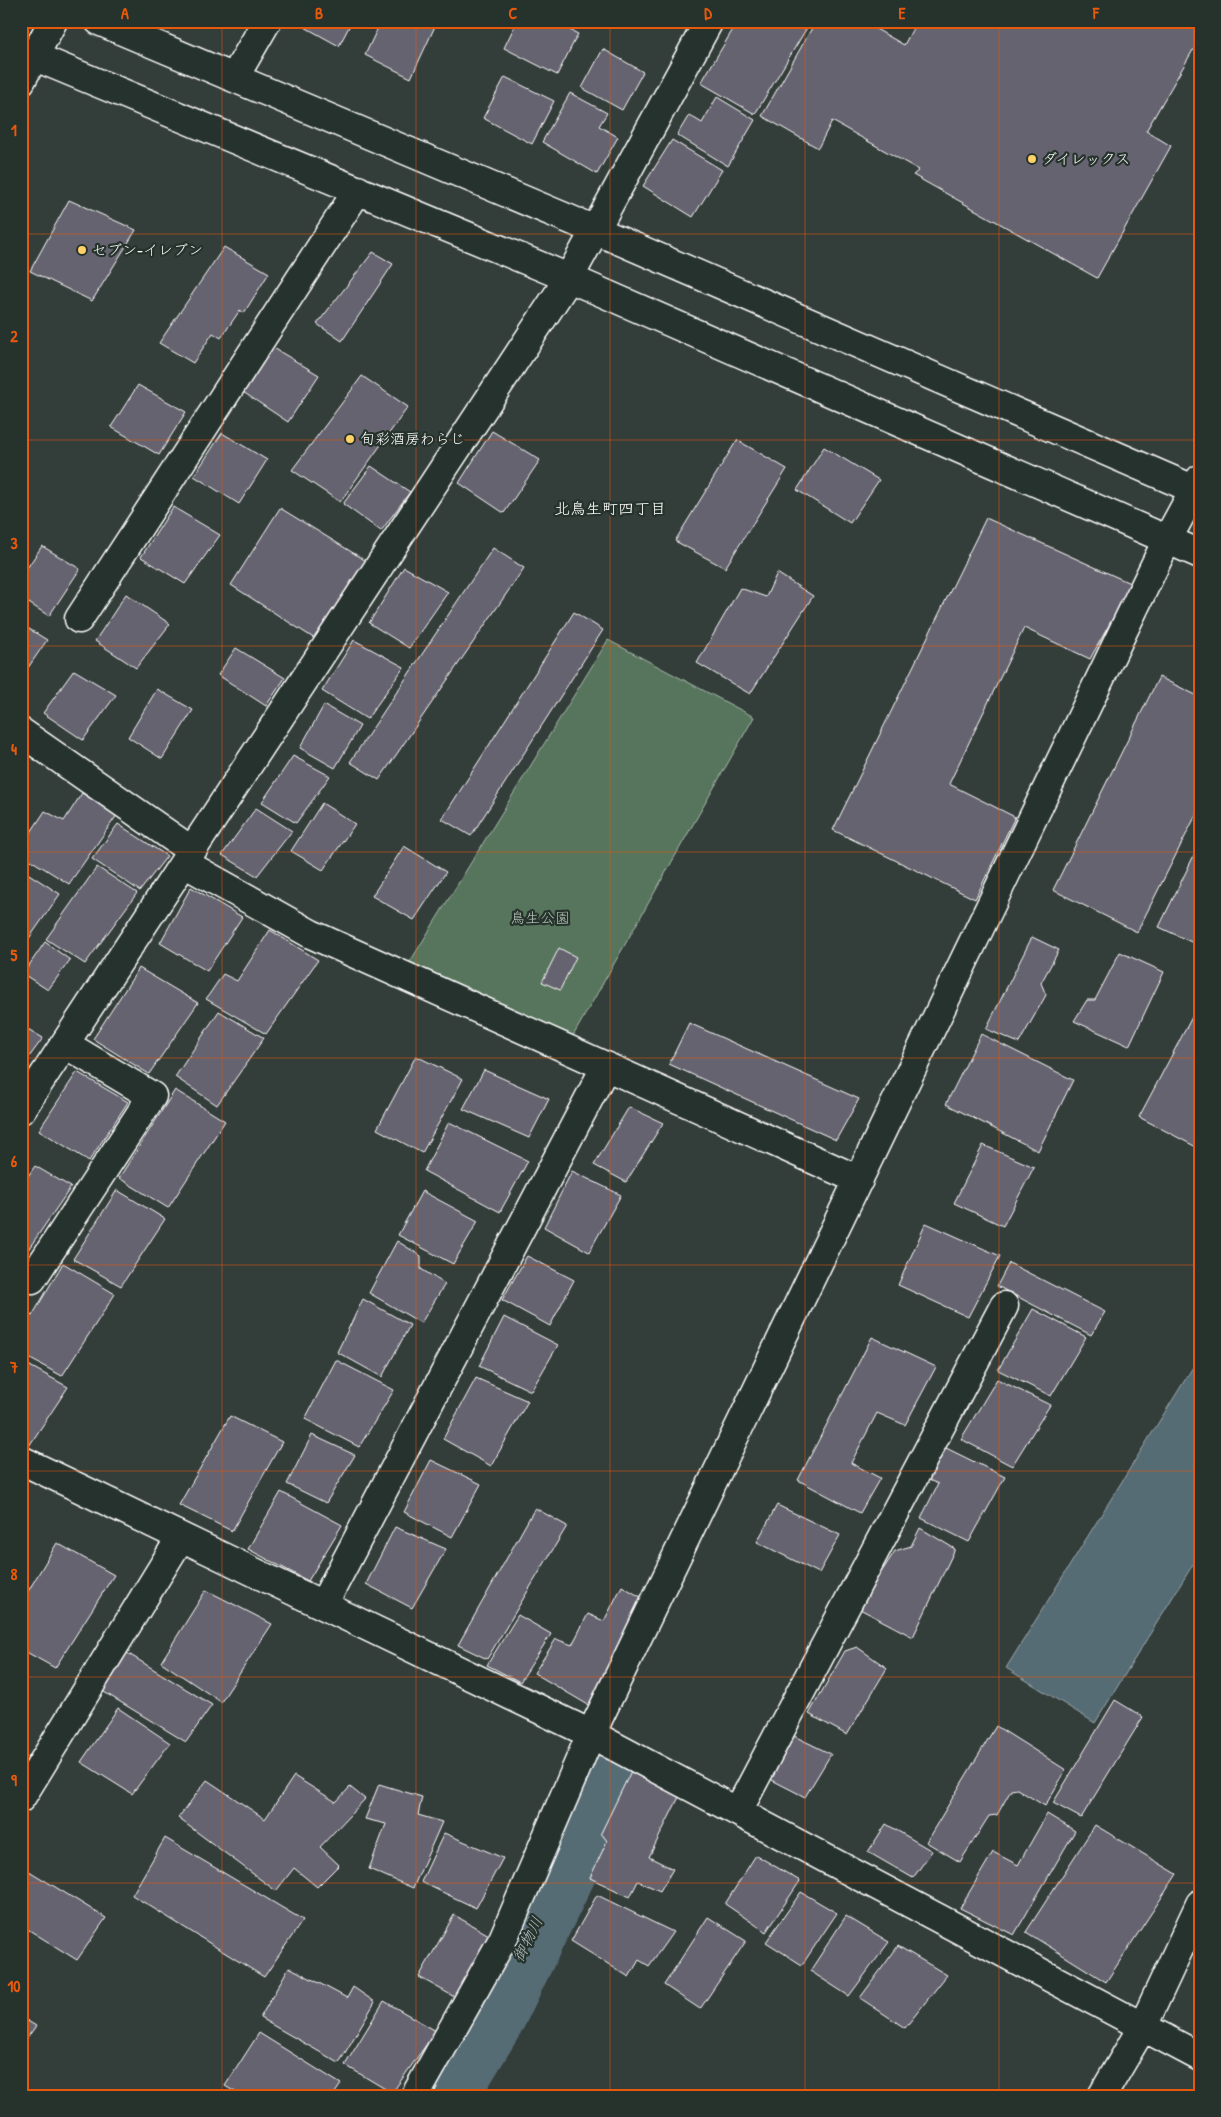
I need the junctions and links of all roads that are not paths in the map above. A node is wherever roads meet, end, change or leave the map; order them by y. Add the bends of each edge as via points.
1 (53, 21) edge
2 (99, 21) edge
3 (267, 21) edge
4 (709, 21) edge
5 (28, 54) edge
6 (234, 78) junction
7 (21, 81) edge
8 (358, 190) junction
9 (595, 230) junction
10 (569, 278) junction
11 (1198, 487) edge
12 (1167, 540) junction
13 (1200, 554) edge
14 (79, 619) dead end
15 (21, 732) edge
16 (188, 857) junction
17 (65, 1044) junction
18 (606, 1066) junction
19 (21, 1110) edge
20 (859, 1180) junction
21 (21, 1274) edge
22 (1004, 1306) dead end
23 (21, 1460) edge
24 (181, 1537) junction
25 (323, 1605) junction
26 (591, 1734) junction
27 (21, 1798) edge
28 (738, 1812) junction
29 (1200, 1904) edge
30 (1143, 2026) junction
31 (1200, 2057) edge
32 (415, 2096) edge
33 (1102, 2096) edge

1 - 5 street
2 - 6 street
3 - 6 street
4 - 9 street
5 - 7 street
5 - 8 street
6 - 9 street
8 - 10 street
8 - 14 street
9 - 10 street
9 - 11 street
10 - 12 street
10 - 16 street
11 - 12 street
12 - 13 street
12 - 20 street
15 - 16 street
16 - 17 street
16 - 18 street via 312,934
17 - 19 street
17 - 21 street via 152,1096 32,1279
18 - 20 street
18 - 25 street
20 - 26 street
22 - 28 street
23 - 24 street
24 - 25 street
24 - 27 street
25 - 26 street
26 - 28 street
26 - 32 street via 503,1939
28 - 30 street
29 - 30 street
30 - 31 street
30 - 33 street

